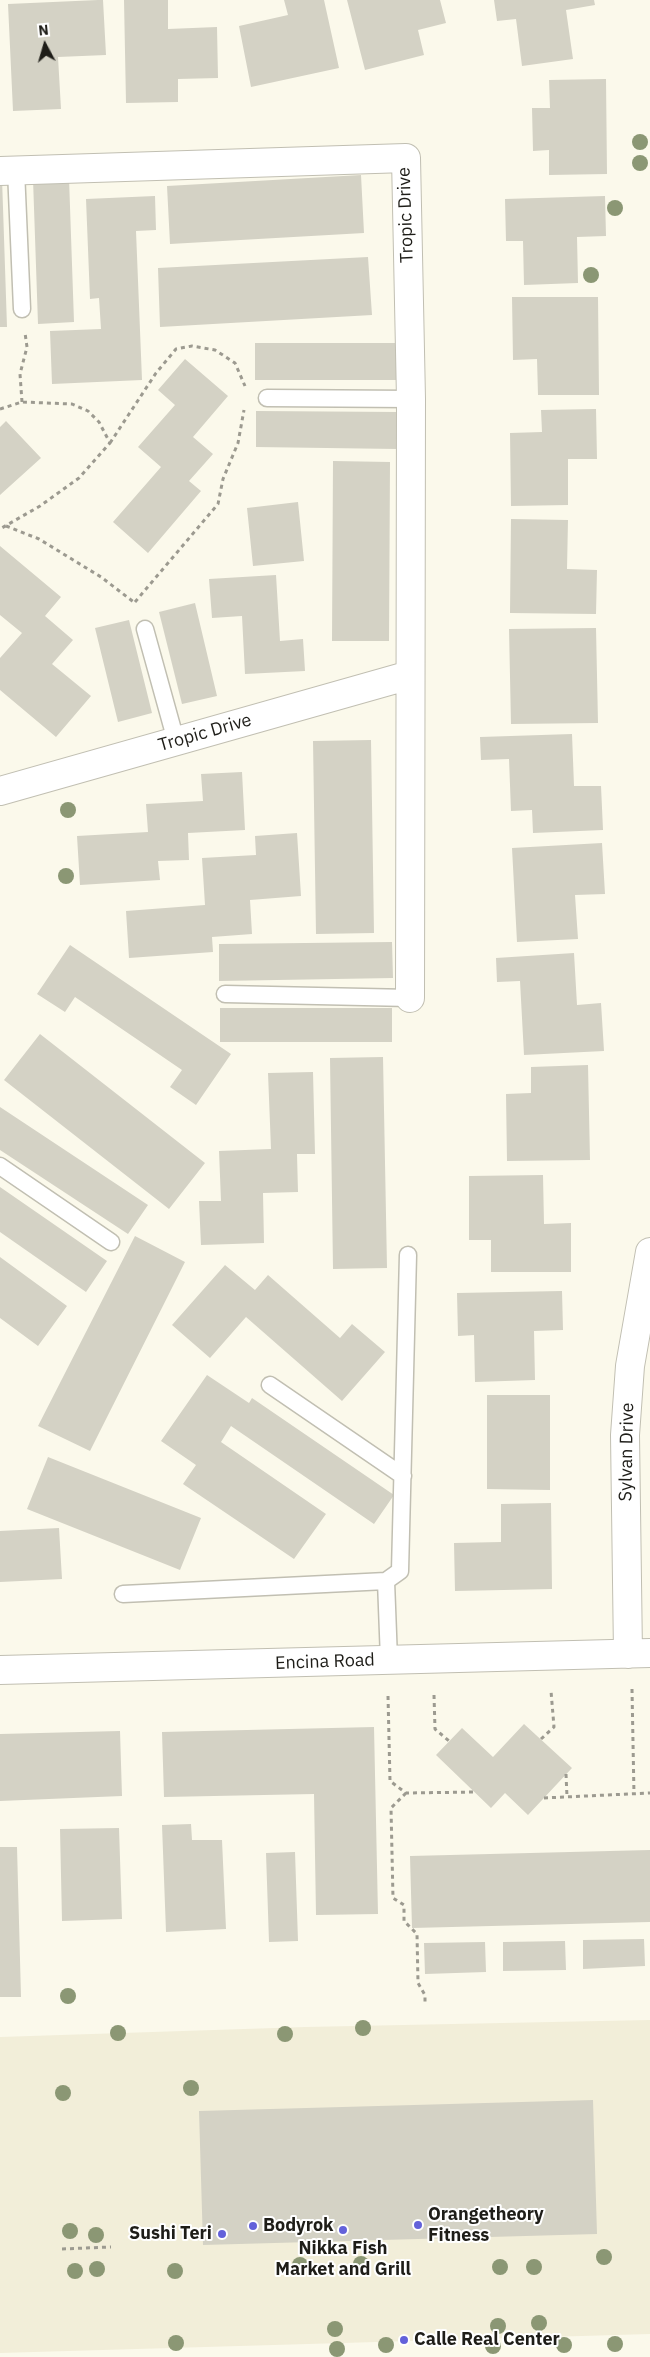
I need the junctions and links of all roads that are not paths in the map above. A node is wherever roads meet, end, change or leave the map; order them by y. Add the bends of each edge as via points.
1 (8, 170) edge
2 (22, 309) road end
3 (267, 398) road end
4 (411, 399) junction
5 (145, 629) road end
6 (410, 675) junction
7 (176, 741) junction
8 (0, 791) edge
9 (225, 994) dead end
10 (410, 998) joint
11 (0, 1166) edge
12 (111, 1242) dead end
13 (650, 1252) edge
14 (408, 1255) dead end
15 (270, 1385) dead end
16 (403, 1476) junction
17 (386, 1581) junction
18 (123, 1594) dead end
19 (639, 1654) edge
20 (389, 1660) junction
21 (0, 1670) edge

1 - 2 lane
1 - 4 street, Tropic Drive via 406,158
3 - 4 lane
4 - 6 street, Tropic Drive
5 - 7 lane
6 - 7 street, Tropic Drive
6 - 10 street, Tropic Drive
7 - 8 street, Tropic Drive
9 - 10 lane
11 - 12 lane
13 - 19 street, Sylvan Drive via 630,1366 626,1435
14 - 16 lane
15 - 16 lane
16 - 17 lane via 400,1572
17 - 18 lane
17 - 20 lane
19 - 20 street, Encina Road
20 - 21 street, Encina Road

